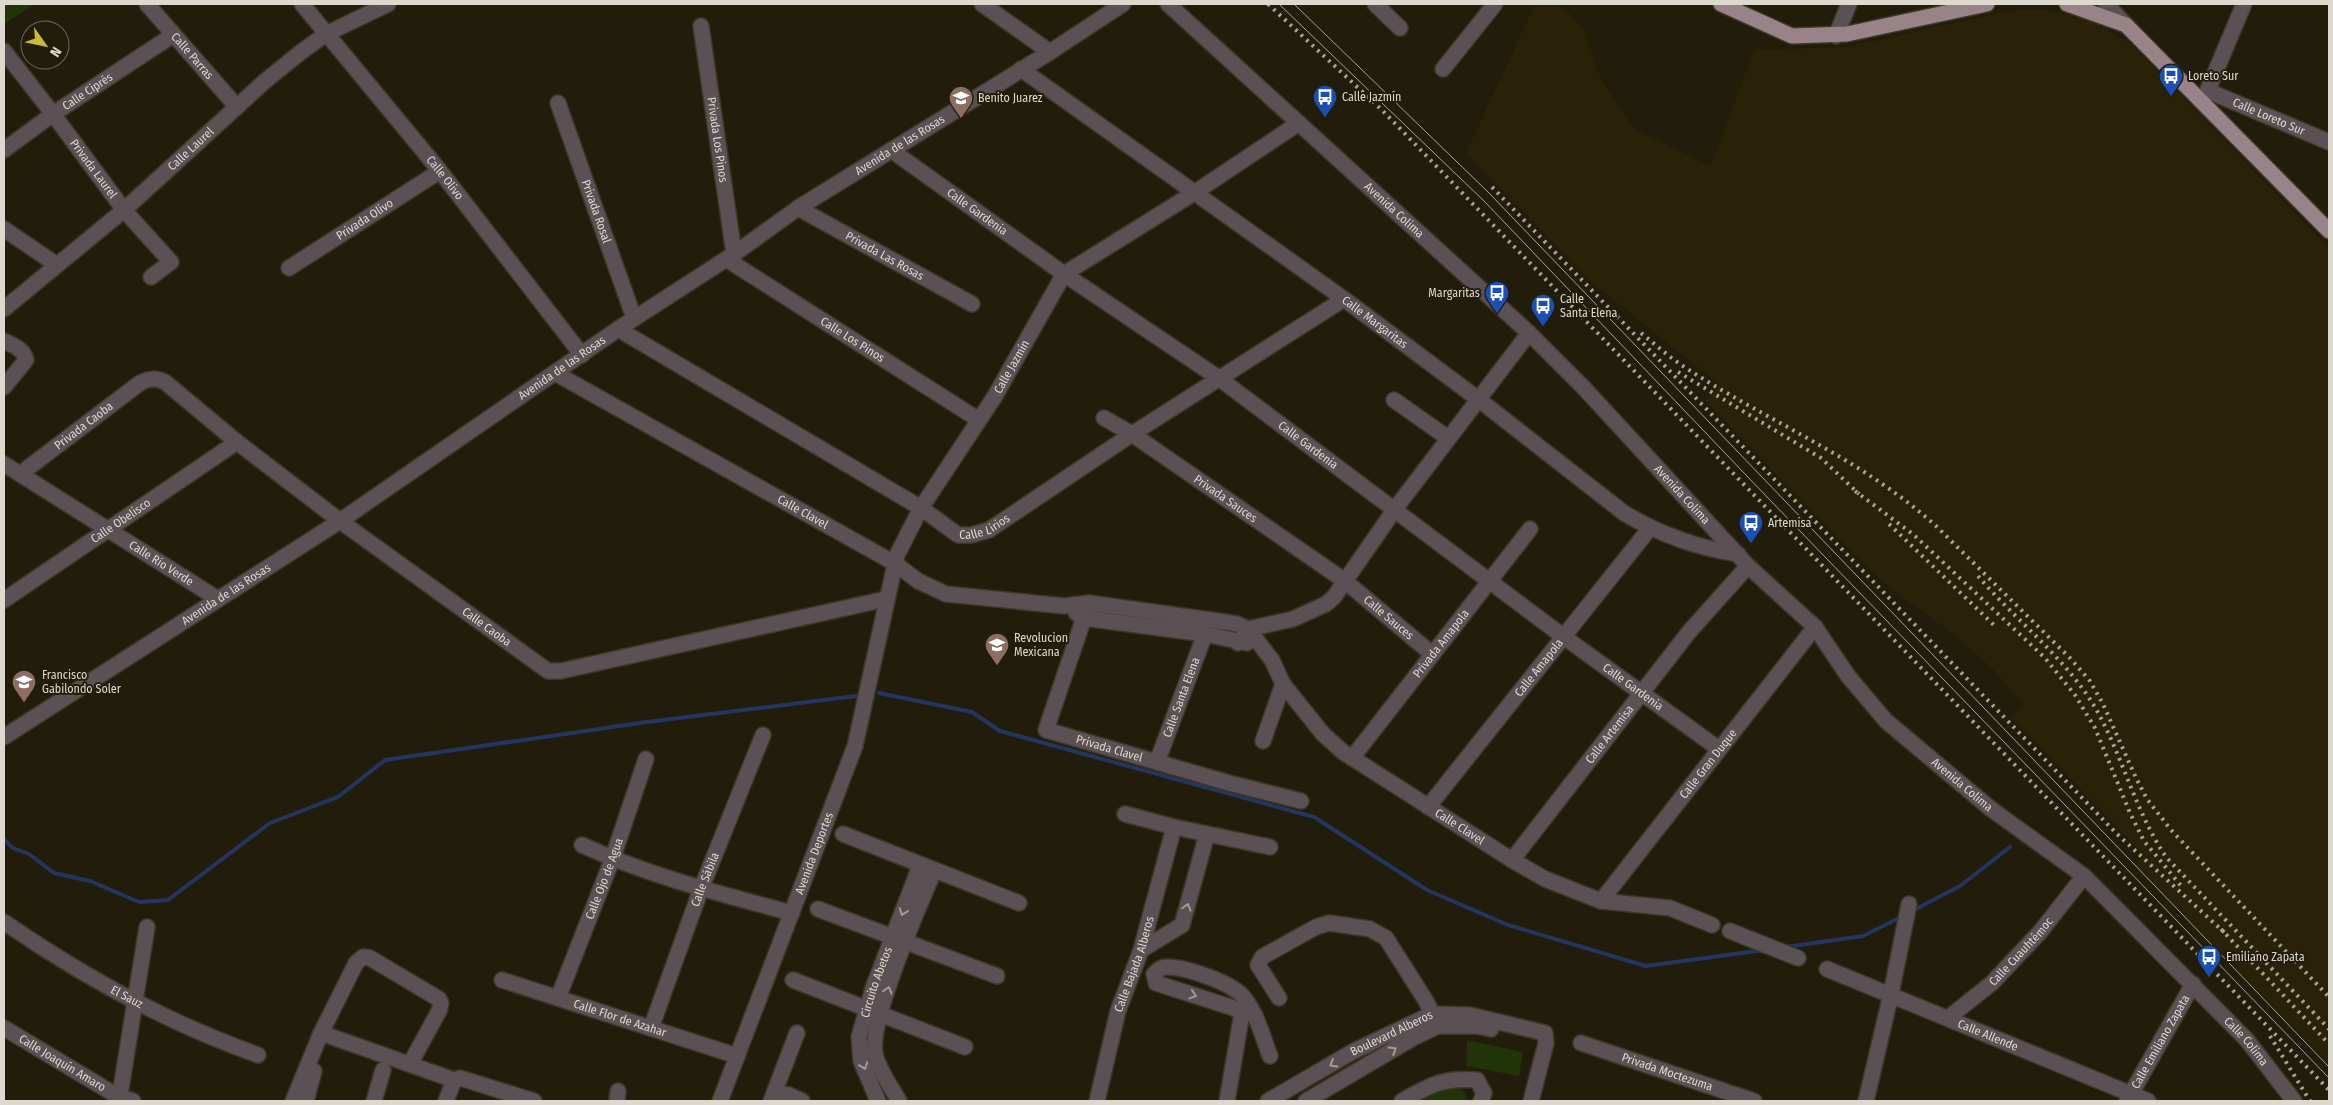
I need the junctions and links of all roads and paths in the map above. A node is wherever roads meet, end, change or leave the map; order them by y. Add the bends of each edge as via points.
1 (147, 4) edge
2 (302, 4) edge
3 (388, 4) edge
4 (982, 4) edge
5 (1123, 4) edge
6 (1168, 4) edge
7 (1375, 4) edge
8 (1494, 4) edge
9 (1721, 4) edge
10 (1849, 4) edge
11 (1987, 4) edge
12 (2067, 4) edge
13 (2106, 4) edge
14 (2244, 4) edge
15 (2126, 25) junction
16 (701, 26) dead end
17 (1400, 28) dead end
18 (326, 34) junction
19 (173, 35) junction
20 (1836, 36) junction
21 (4, 51) edge
22 (1050, 52) junction
23 (1021, 69) junction
24 (1443, 69) dead end
25 (2205, 97) junction
26 (558, 103) dead end
27 (237, 107) junction
28 (54, 114) junction
29 (1298, 123) junction
30 (2329, 142) edge
31 (4, 150) edge
32 (891, 150) junction
33 (440, 171) junction
34 (1194, 193) junction
35 (798, 208) junction
36 (124, 210) junction
37 (4, 229) edge
38 (2329, 232) edge
39 (730, 257) junction
40 (57, 265) junction
41 (289, 268) dead end
42 (1064, 274) junction
43 (151, 277) dead end
44 (1344, 299) junction
45 (972, 304) dead end
46 (4, 309) edge
47 (634, 318) junction
48 (618, 329) junction
49 (1528, 333) junction
50 (4, 341) edge
51 (582, 355) junction
52 (555, 372) junction
53 (148, 378) joint
54 (1220, 379) junction
55 (4, 387) edge
56 (1478, 398) junction
57 (1394, 400) dead end
58 (1104, 418) dead end
59 (979, 420) junction
60 (1132, 434) junction
61 (1448, 438) junction
62 (237, 442) junction
63 (4, 464) edge
64 (20, 474) junction
65 (921, 508) junction
66 (1396, 508) junction
67 (340, 522) junction
68 (1650, 528) junction
69 (108, 529) junction
70 (1530, 529) dead end
71 (1738, 554) junction
72 (896, 564) junction
73 (1748, 566) junction
74 (1490, 580) junction
75 (1345, 581) junction
76 (218, 599) junction
77 (886, 599) junction
78 (4, 600) edge
79 (1089, 603) junction
80 (1064, 606) junction
81 (1084, 618) junction
82 (1815, 627) junction
83 (1248, 630) junction
84 (1205, 634) junction
85 (1564, 637) junction
86 (1238, 643) junction
87 (1261, 644) junction
88 (1432, 654) junction
89 (1284, 684) junction
90 (1642, 693) junction
91 (7, 731) edge
92 (764, 735) dead end
93 (1263, 742) dead end
94 (1719, 750) junction
95 (1352, 758) junction
96 (646, 759) dead end
97 (1157, 762) junction
98 (1301, 801) dead end
99 (1428, 808) junction
100 (1125, 814) dead end
101 (1174, 827) junction
102 (843, 834) dead end
103 (1207, 834) junction
104 (582, 845) dead end
105 (1270, 847) dead end
106 (612, 860) junction
107 (1512, 860) junction
108 (927, 868) junction
109 (2084, 876) junction
110 (701, 888) junction
111 (1601, 901) junction
112 (1019, 903) dead end
113 (1909, 904) dead end
114 (818, 909) dead end
115 (792, 913) junction
116 (4, 922) edge
117 (1712, 925) dead end
118 (147, 927) dead end
119 (1730, 931) dead end
120 (899, 940) junction
121 (1141, 950) junction
122 (1798, 958) dead end
123 (1827, 969) dead end
124 (997, 976) dead end
125 (502, 980) dead end
126 (794, 980) dead end
127 (2193, 984) junction
128 (1891, 994) junction
129 (558, 998) junction
130 (1279, 998) dead end
131 (134, 1001) junction
132 (1247, 1007) junction
133 (866, 1010) junction
134 (881, 1015) junction
135 (1948, 1018) junction
136 (1435, 1020) junction
137 (4, 1028) edge
138 (651, 1028) junction
139 (321, 1033) junction
140 (796, 1033) dead end
141 (1582, 1043) dead end
142 (965, 1047) dead end
143 (258, 1055) dead end
144 (737, 1056) junction
145 (1270, 1056) dead end
146 (311, 1059) junction
147 (410, 1064) junction
148 (383, 1070) dead end
149 (454, 1080) junction
150 (773, 1097) edge
151 (2128, 1098) edge
152 (124, 1100) edge
153 (527, 1100) edge
154 (294, 1101) edge
155 (306, 1101) edge
156 (374, 1101) edge
157 (446, 1101) edge
158 (720, 1101) edge
159 (802, 1101) edge
160 (878, 1101) edge
161 (900, 1101) edge
162 (1098, 1101) edge
163 (1227, 1101) edge
164 (1268, 1101) edge
165 (1306, 1101) edge
166 (1402, 1101) edge
167 (1481, 1101) edge
168 (1531, 1101) edge
169 (1754, 1101) edge
170 (1866, 1101) edge
171 (2148, 1101) edge
172 (2294, 1101) edge

1 - 19 street, Calle Parras
2 - 18 street, Calle Olivo
3 - 18 street, Calle Laurel
4 - 22 street
5 - 22 street, Avenida de las Rosas
6 - 29 street, Avenida Colima
7 - 17 street
8 - 24 street
9 - 20 main road via 1792,36
10 - 20 street
11 - 20 main road
12 - 15 main road
13 - 15 street
14 - 25 street
15 - 25 main road
16 - 39 street, Privada Los Pinos
18 - 27 street, Calle Laurel
18 - 33 street, Calle Olivo
19 - 27 street, Calle Parras
19 - 28 street, Calle Ciprés
21 - 28 street, Privada Laurel
22 - 23 street, Avenida de las Rosas
23 - 32 street, Avenida de las Rosas
23 - 34 street, Calle Margaritas
25 - 30 street, Calle Loreto Sur
25 - 38 main road
26 - 47 street, Privada Rosal
27 - 36 street, Calle Laurel
28 - 31 street, Calle Ciprés
28 - 36 street, Privada Laurel
29 - 34 street, Calle Jazmín
29 - 49 street, Avenida Colima
32 - 35 street, Avenida de las Rosas
32 - 42 street, Calle Gardenia
33 - 41 street, Privada Olivo
33 - 51 street, Calle Olivo
34 - 42 street, Calle Jazmín
34 - 44 street, Calle Margaritas
35 - 39 street, Avenida de las Rosas
35 - 45 street, Privada Las Rosas
36 - 40 street, Calle Laurel
36 - 43 street, Privada Laurel via 171,262
37 - 40 street
39 - 47 street, Avenida de las Rosas
39 - 59 street, Calle Los Pinos
40 - 46 street, Calle Laurel
42 - 54 street, Calle Gardenia
42 - 59 street, Calle Jazmín
44 - 54 street, Calle Lirios
44 - 56 street, Calle Margaritas
47 - 48 street, Avenida de las Rosas
48 - 51 street, Avenida de las Rosas
48 - 65 street, Calle Lirios
49 - 56 street
49 - 71 street, Avenida Colima via 1584,388
50 - 55 street via 25,353 26,360
51 - 52 street, Avenida de las Rosas
52 - 67 street, Avenida de las Rosas
52 - 72 street, Calle Clavel
53 - 62 street, Calle Caoba via 165,382
53 - 64 street, Privada Caoba
54 - 60 street, Calle Lirios
54 - 66 street, Calle Gardenia
56 - 61 street
56 - 68 street, Calle Margaritas via 1624,513
57 - 61 street
58 - 60 street, Privada Sauces
59 - 65 street, Calle Jazmín
60 - 65 street, Calle Lirios via 989,530 958,535
60 - 75 street, Privada Sauces
61 - 66 street
62 - 67 street, Calle Caoba
62 - 69 street, Calle Obelisco
63 - 64 street, Calle Río Verde
64 - 69 street, Calle Río Verde
65 - 72 street, Calle Jazmín
66 - 74 street, Calle Gardenia
66 - 75 street
67 - 76 street, Avenida de las Rosas
67 - 77 street, Calle Caoba via 548,671 560,671
68 - 71 street, Calle Margaritas via 1710,549
68 - 85 street, Calle Amapola
69 - 76 street, Calle Río Verde
69 - 78 street, Calle Obelisco
70 - 74 street, Privada Amapola
71 - 73 street, Avenida Colima
72 - 77 street, Calle Jazmín
72 - 80 street, Calle Clavel via 918,581 946,594
73 - 82 street, Avenida Colima
73 - 90 street, Calle Artemisa via 1689,632
74 - 85 street, Calle Gardenia
74 - 88 street, Privada Amapola
75 - 83 street via 1326,604 1293,619
75 - 88 street, Calle Sauces
76 - 91 street, Avenida de las Rosas
77 - 115 street, Avenida Deportes via 861,727
79 - 80 street, Calle Clavel
79 - 81 street, Privada Clavel
79 - 83 street, Calle Clavel via 1237,624
80 - 81 street, Calle Clavel
81 - 84 street, Calle Clavel
81 - 97 street, Privada Clavel via 1046,730
82 - 94 street, Calle Gran Duque
82 - 109 street, Avenida Colima via 1848,676 1886,721 1991,809
83 - 86 street
83 - 87 street, Calle Clavel
84 - 86 street, Calle Clavel
84 - 97 street, Calle Santa Elena
85 - 90 street, Calle Gardenia
85 - 99 street, Calle Amapola
86 - 87 street, Calle Clavel
87 - 89 street, Calle Clavel
88 - 95 street, Privada Amapola
89 - 93 street
89 - 95 street, Calle Clavel via 1323,734
90 - 94 street, Calle Gardenia
90 - 107 street, Calle Artemisa
92 - 110 street, Calle Sábila
94 - 111 street, Calle Gran Duque
95 - 99 street, Calle Clavel
96 - 106 street, Calle Ojo de Agua
97 - 98 street, Privada Clavel
99 - 107 street, Calle Clavel
100 - 101 street
101 - 103 street
101 - 121 street, Calle Bajada Alberos
102 - 108 street
103 - 105 street
121 -> 103 street via 1182,925
104 - 106 street
106 - 110 street
106 - 129 street, Calle Ojo de Agua
107 - 111 street, Calle Clavel via 1545,878
108 - 112 street
108 - 120 street, Circuito Abetos
109 - 127 street, Avenida Colima
109 - 135 street, Calle Cuauhtémoc via 2040,932 1992,983
110 - 115 street
110 - 138 street, Calle Sábila
111 - 117 street, Calle Clavel via 1670,908
113 - 128 street
114 - 120 street
115 - 144 street, Avenida Deportes
116 - 131 street, El Sauz
118 - 131 street
119 - 122 street
120 - 124 street
120 - 133 street, Circuito Abetos
134 -> 120 street, Circuito Abetos
121 - 162 street, Calle Bajada Alberos via 1124,992
123 - 128 street, Calle Allende
125 - 129 street, Calle Flor de Azahar
126 - 133 street
127 - 151 street, Calle Emiliano Zapata
127 - 172 street, Calle Colima via 2247,1040
128 - 135 street, Calle Allende
128 - 170 street
129 - 138 street, Calle Flor de Azahar
130 - 136 street via 1258,965 1262,957 1329,923 1370,929 1386,938
131 - 143 street, El Sauz via 208,1037
131 - 152 street
132 -> 132 street via 1231,987 1204,975 1168,966 1154,974 1156,983
132 - 145 street
132 - 163 street
133 - 134 street
133 -> 160 street, Circuito Abetos via 859,1037 862,1060
134 - 142 street
134 - 161 street, Circuito Abetos via 875,1037 875,1054
135 - 151 street, Calle Allende
136 -> 164 street, Boulevard Alberos via 1354,1051
165 -> 136 street, Boulevard Alberos via 1413,1038
136 - 168 street, Boulevard Alberos via 1546,1043
137 - 152 street, Calle Joaquín Amaro
138 - 144 street, Calle Flor de Azahar
139 - 146 street
139 - 147 street
139 - 147 street via 356,963 363,957 378,962 439,999 441,1004
140 - 150 street
141 - 169 street, Privada Moctezuma
144 - 158 street, Avenida Deportes
146 - 154 street
146 - 155 street via 315,1070
147 - 149 street
148 - 156 street
149 - 153 street via 460,1078
149 - 157 street
150 - 159 street via 789,1095
151 - 171 street, Calle Allende
166 - 167 street via 1432,1084 1456,1078 1477,1080 1484,1093

